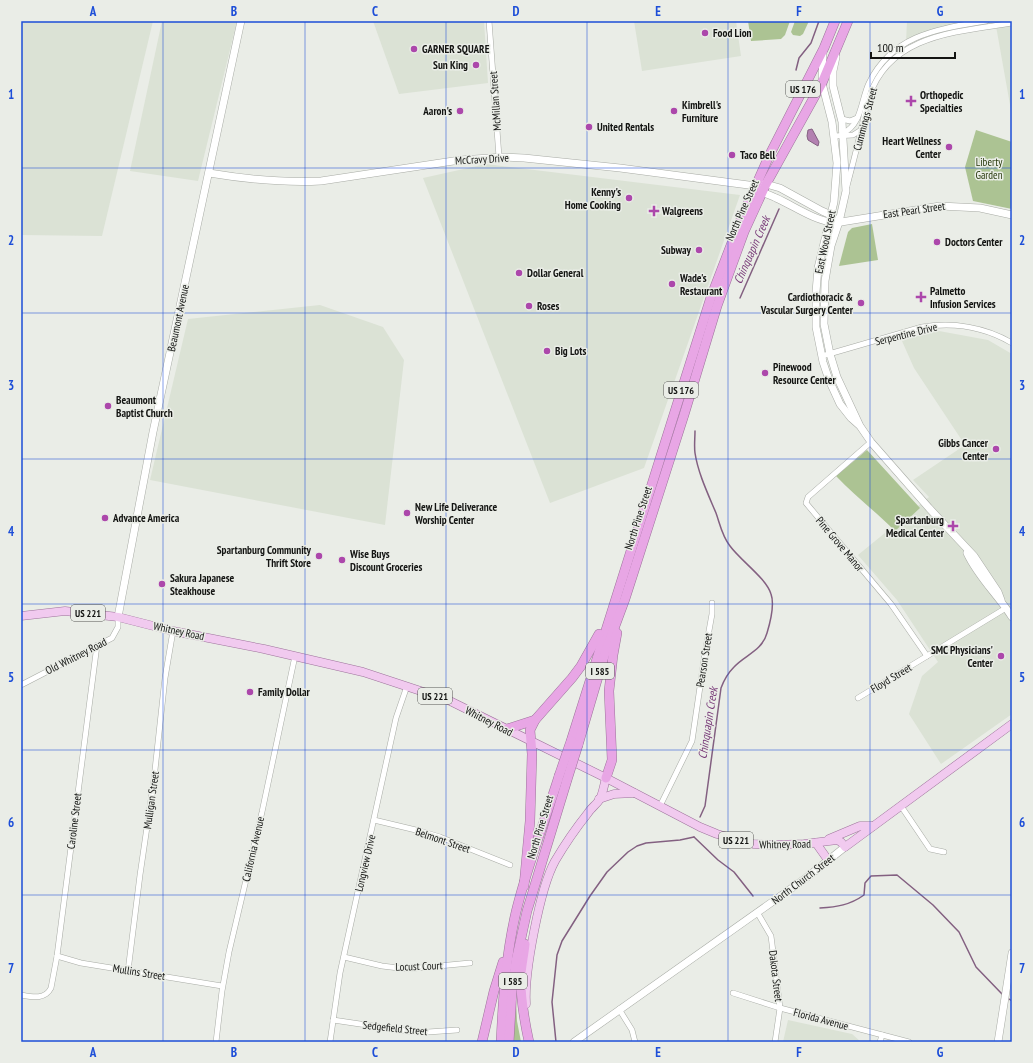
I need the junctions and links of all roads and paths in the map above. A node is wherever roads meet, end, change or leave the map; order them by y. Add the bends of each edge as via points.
1 (241, 21) edge
2 (489, 21) edge
3 (835, 21) edge
4 (848, 21) edge
5 (986, 21) edge
6 (1012, 23) edge
7 (839, 45) junction
8 (824, 48) junction
9 (822, 83) junction
10 (857, 118) junction
11 (842, 119) junction
12 (861, 130) junction
13 (843, 134) junction
14 (834, 136) junction
15 (845, 156) junction
16 (499, 157) junction
17 (853, 164) junction
18 (209, 173) junction
19 (766, 184) junction
20 (759, 189) junction
21 (846, 191) junction
22 (831, 214) junction
23 (1012, 215) edge
24 (839, 222) junction
25 (829, 223) junction
26 (1012, 343) edge
27 (830, 354) junction
28 (822, 356) junction
29 (860, 426) junction
30 (871, 442) junction
31 (620, 597) junction
32 (712, 603) dead end
33 (1006, 608) junction
34 (21, 616) edge
35 (118, 617) junction
36 (1012, 617) edge
37 (173, 630) junction
38 (97, 645) junction
39 (295, 656) junction
40 (926, 656) junction
41 (21, 685) edge
42 (407, 686) junction
43 (858, 698) dead end
44 (535, 720) junction
45 (1012, 724) edge
46 (507, 729) junction
47 (530, 741) junction
48 (563, 778) junction
49 (606, 778) junction
50 (634, 793) junction
51 (599, 799) junction
52 (660, 806) junction
53 (901, 806) junction
54 (374, 820) junction
55 (873, 826) junction
56 (817, 843) junction
57 (845, 847) junction
58 (944, 852) dead end
59 (828, 860) junction
60 (510, 865) dead end
61 (524, 886) junction
62 (757, 912) junction
63 (525, 921) junction
64 (511, 938) junction
65 (1012, 953) edge
66 (57, 956) junction
67 (344, 957) junction
68 (470, 963) dead end
69 (1011, 964) edge
70 (128, 971) junction
71 (222, 986) junction
72 (733, 993) dead end
73 (21, 995) edge
74 (780, 1008) junction
75 (619, 1009) junction
76 (333, 1020) junction
77 (457, 1030) dead end
78 (590, 1030) junction
79 (882, 1035) junction
80 (216, 1042) edge
81 (330, 1042) edge
82 (482, 1042) edge
83 (501, 1042) edge
84 (510, 1042) edge
85 (529, 1042) edge
86 (567, 1042) edge
87 (574, 1042) edge
88 (635, 1042) edge
89 (775, 1042) edge
90 (880, 1042) edge
91 (909, 1042) edge
92 (998, 1042) edge

1 - 18 street, Beaumont Avenue
2 - 16 street, McMillan Street
3 - 8 highway, North Pine Street / US 176
4 - 7 highway, North Pine Street / US 176
5 - 10 street, Cummings Street via 925,34 899,47 881,64 870,81
6 - 12 street, Cummings Street via 937,36 898,55 884,69 873,87
7 - 9 highway, North Pine Street / US 176
7 - 11 street, East Wood Street via 832,79
8 - 9 street, East Wood Street
8 - 20 highway, North Pine Street / US 176 via 774,146
9 - 14 street, East Wood Street
9 - 19 highway, North Pine Street / US 176
10 - 11 street via 850,121
10 - 13 street, Cummings Street via 852,127
11 - 13 street, East Wood Street
12 - 13 street via 853,135
12 - 17 street, Cummings Street
13 - 14 street
13 - 15 street, East Wood Street
14 - 22 street, East Wood Street via 836,176
15 - 17 street
15 - 21 street, East Wood Street
16 - 18 street, McCravy Drive via 460,160 321,181 277,181
16 - 20 street, McCravy Drive via 614,168
17 - 21 street, Cummings Street
18 - 35 street, Beaumont Avenue
19 - 20 highway, North Pine Street / US 176
19 - 22 street via 780,188
20 - 25 street, East Pearl Street via 812,217
20 - 31 highway, North Pine Street / US 176 via 733,238 710,296
21 - 24 street, East Wood Street
22 - 24 street
22 - 25 street, East Wood Street
23 - 24 street, East Pearl Street via 980,208 944,205
24 - 25 street, East Pearl Street
24 - 27 street, East Wood Street via 831,246 825,280 824,324
25 - 28 street, East Wood Street via 818,268 816,292 816,327
26 - 27 street, Serpentine Drive via 993,333 974,328 938,325 922,327
27 - 28 street, Serpentine Drive
27 - 29 street, East Wood Street via 837,377
28 - 29 street, East Wood Street via 840,404
29 - 30 street, East Wood Street
30 - 33 street, East Wood Street via 964,547 989,588
30 - 40 street, Pine Grove Manor via 808,497 806,503 891,604
31 - 44 highway via 581,666
31 - 48 highway, North Pine Street / I 585, bridge via 605,653
31 - 49 highway via 610,674 612,760
32 - 52 street, Pearson Street via 692,741
33 - 36 street, East Wood Street
33 - 40 street, Floyd Street
34 - 35 main road, US 221 via 65,611
35 - 37 main road, Whitney Road / US 221
35 - 38 street, Old Whitney Road via 118,627 112,638
37 - 39 main road, Whitney Road / US 221
37 - 70 street, Mulligan Street
38 - 41 street, Old Whitney Road
38 - 66 street, Caroline Street
39 - 42 main road, Whitney Road / US 221 via 363,672
39 - 71 street, California Avenue
40 - 43 street, Floyd Street
42 - 46 main road, Whitney Road / US 221 via 448,700
42 - 54 street, Longview Drive via 396,718
44 - 46 highway
44 - 47 highway via 530,730
45 - 53 main road, North Church Street
46 - 47 main road, Whitney Road / US 221
47 - 49 main road, Whitney Road / US 221
47 - 61 highway via 530,821
48 - 61 highway, North Pine Street / I 585
48 - 63 highway, North Pine Street / I 585
49 - 50 main road, Whitney Road / US 221
49 - 51 main road
50 - 51 main road via 614,794
50 - 52 main road, Whitney Road / US 221
51 - 85 main road via 555,862 544,892 527,984
52 - 56 main road, Whitney Road / US 221 via 700,827 734,840 772,845
53 - 55 main road, North Church Street
53 - 58 street via 930,849
54 - 60 street, Belmont Street via 440,837
54 - 67 street, Longview Drive
55 - 56 main road via 860,826
55 - 57 main road, North Church Street
56 - 57 main road, Whitney Road / US 221 via 837,840
56 - 59 main road
57 - 59 street, North Church Street
59 - 62 street, North Church Street
61 - 64 highway, North Pine Street / I 585
62 - 74 street, Dakota Street via 771,936
62 - 75 street, North Church Street
63 - 84 highway, North Pine Street / I 585 via 512,991
63 - 85 highway via 521,986
64 - 82 highway via 494,991
64 - 83 highway, North Pine Street / I 585 via 504,988
65 - 69 street
66 - 70 street, Mullins Street
66 - 73 street, Caroline Street via 51,988 46,995
67 - 68 street, Locust Court via 407,969
67 - 76 street, Longview Drive
69 - 92 street
70 - 71 street, Mullins Street
71 - 80 street, California Avenue
72 - 74 street, Florida Avenue
74 - 79 street, Florida Avenue
74 - 89 street, Dakota Street
75 - 78 street, North Church Street
75 - 88 street via 632,1030
76 - 77 street, Sedgefield Street via 414,1032
76 - 81 street, Longview Drive
78 - 86 street, North Church Street
78 - 87 street, North Church Street
79 - 90 street
79 - 91 street, Florida Avenue

